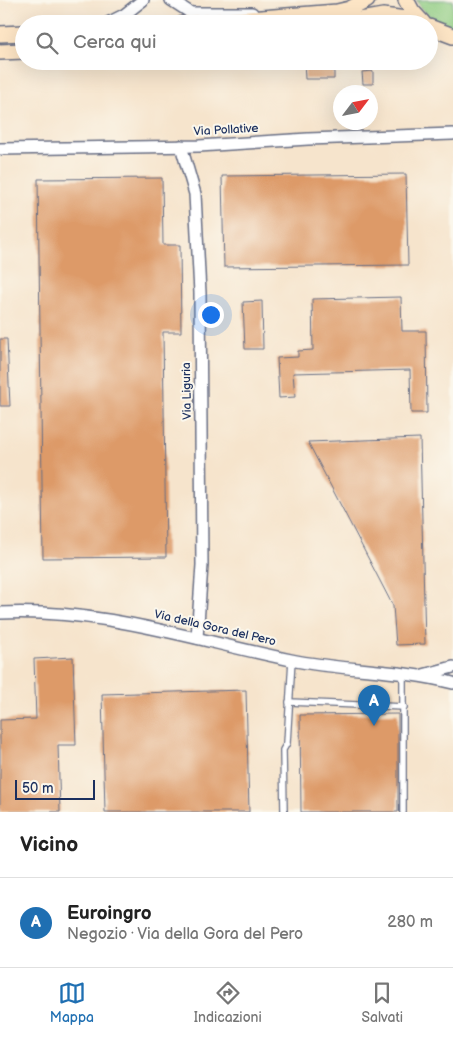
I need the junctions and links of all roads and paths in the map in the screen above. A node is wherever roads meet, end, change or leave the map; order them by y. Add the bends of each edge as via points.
1 (143, 0) edge
2 (171, 0) edge
3 (367, 0) edge
4 (406, 0) edge
5 (124, 15) edge
6 (257, 15) edge
7 (307, 15) edge
8 (418, 15) edge
9 (438, 32) edge
10 (15, 33) edge
11 (0, 34) edge
12 (451, 39) edge
13 (15, 51) edge
14 (0, 52) edge
15 (453, 134) edge
16 (181, 146) junction
17 (0, 149) edge
18 (0, 613) edge
19 (197, 638) junction
20 (292, 660) junction
21 (453, 667) edge
22 (404, 674) junction
23 (424, 675) junction
24 (453, 683) edge
25 (289, 702) junction
26 (404, 707) junction
27 (284, 812) edge
28 (403, 812) edge

1 - 5 street
2 - 6 street via 191,12 248,12
3 - 7 main road via 350,9
4 - 8 main road
9 - 12 main road
10 - 11 main road
13 - 14 main road
15 - 16 street, Via Pollative
16 - 17 street, Via Pollative
16 - 19 street, Via Liguria via 195,194 200,293 202,565
18 - 19 street, Via della Gora del Pero via 77,614
19 - 20 street, Via della Gora del Pero
20 - 22 street, Via della Gora del Pero
20 - 25 lane
21 - 23 street, Via della Gora del Pero
22 - 23 street, Via della Gora del Pero
22 - 26 lane
23 - 24 street, Via della Gora del Pero
25 - 26 lane
25 - 27 lane via 284,750
26 - 28 lane

